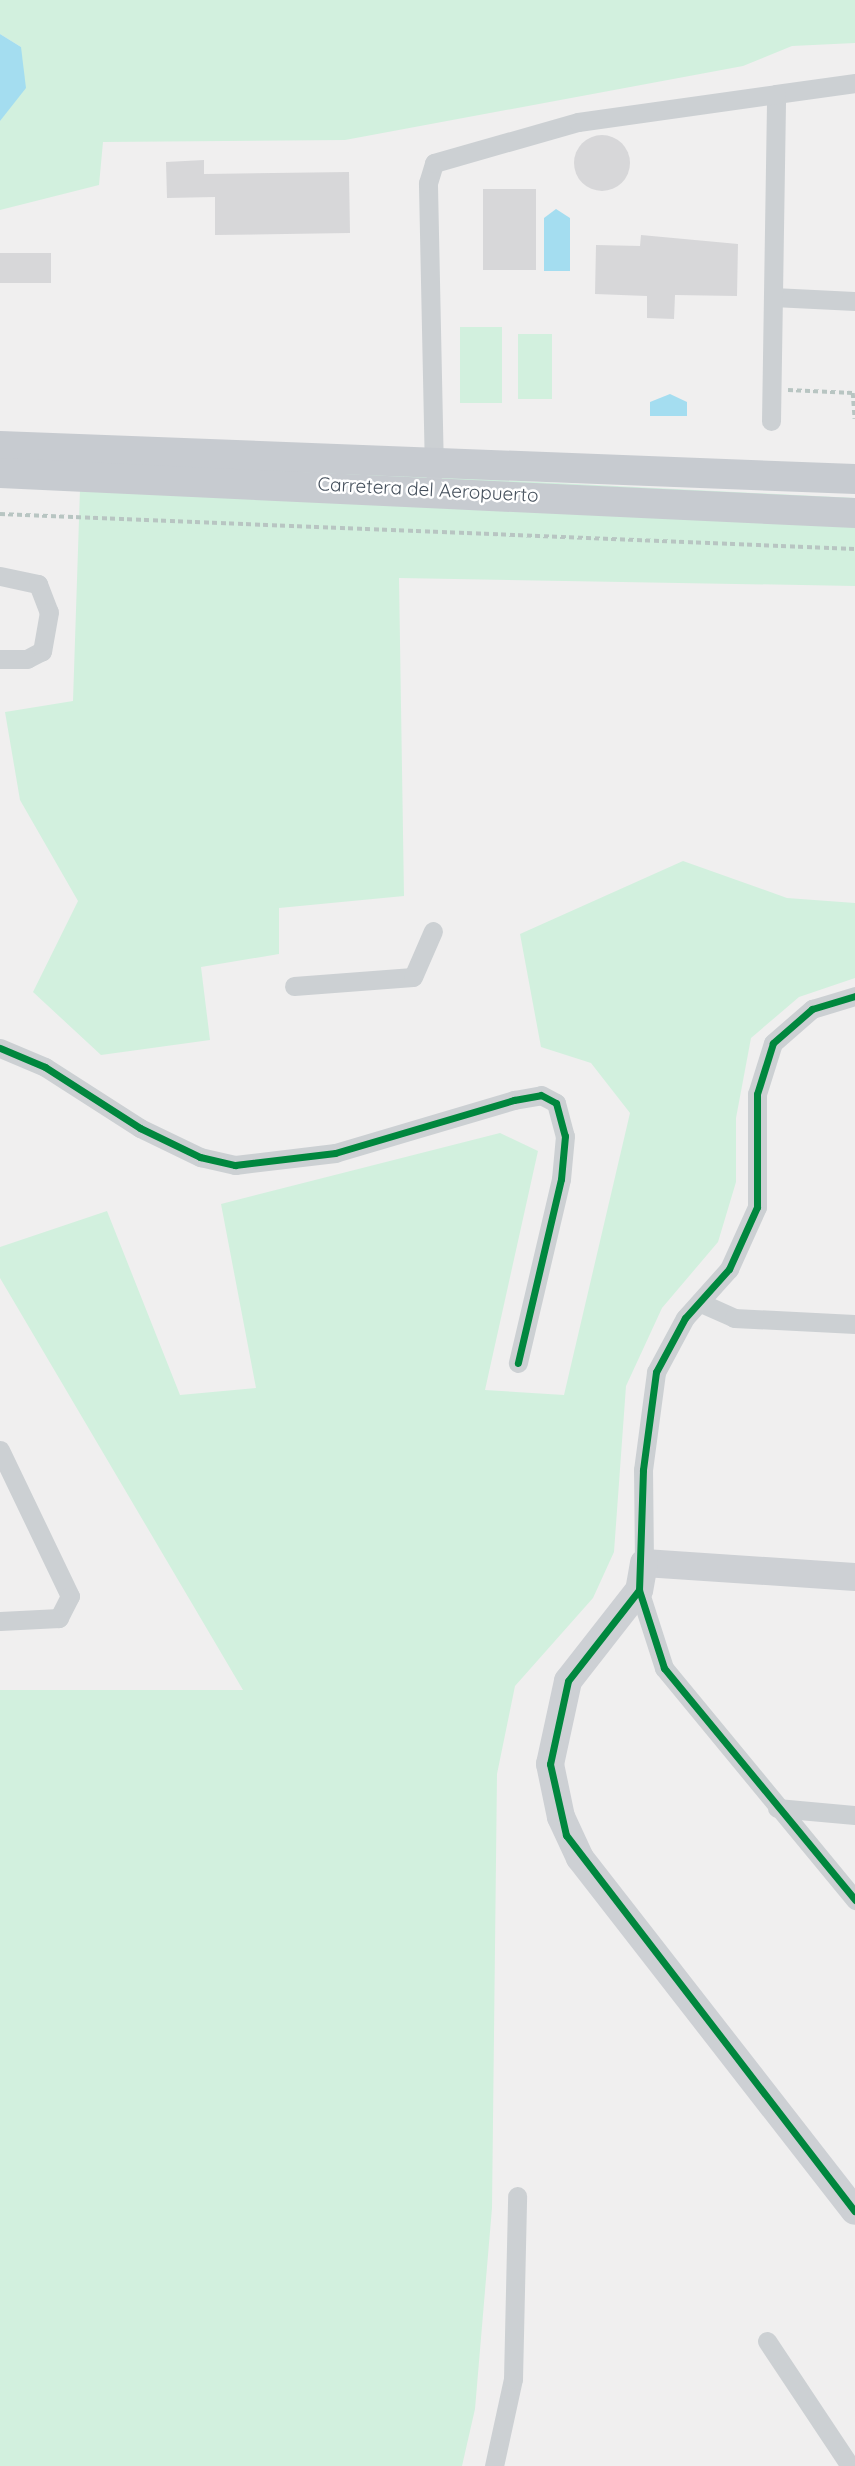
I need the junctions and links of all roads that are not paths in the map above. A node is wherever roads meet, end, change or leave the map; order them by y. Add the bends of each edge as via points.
1 (855, 83) edge
2 (776, 94) junction
3 (774, 297) junction
4 (855, 301) edge
5 (771, 421) dead end
6 (0, 446) edge
7 (434, 460) junction
8 (0, 473) edge
9 (748, 475) junction
10 (855, 479) edge
11 (434, 490) junction
12 (746, 508) junction
13 (855, 513) edge
14 (0, 576) edge
15 (0, 659) edge
16 (433, 931) dead end
17 (294, 986) dead end
18 (855, 996) edge
19 (0, 1048) edge
20 (701, 1303) junction
21 (855, 1324) edge
22 (518, 1363) dead end
23 (0, 1450) edge
24 (641, 1577) junction
25 (855, 1577) edge
26 (0, 1621) edge
27 (777, 1808) junction
28 (855, 1815) edge
29 (855, 1900) edge
30 (517, 2196) dead end
31 (855, 2210) edge
32 (767, 2341) dead end
33 (494, 2466) edge
34 (850, 2466) edge

1 - 2 street
2 - 3 street
2 - 7 street via 578,122 434,163 428,183
3 - 4 street
3 - 5 street
6 - 7 main road, Carretera del Aeropuerto
7 - 9 main road, Carretera del Aeropuerto
7 - 11 street
8 - 11 main road, Carretera del Aeropuerto
9 - 10 main road, Carretera del Aeropuerto
9 - 12 main road
11 - 12 main road, Carretera del Aeropuerto
12 - 13 main road, Carretera del Aeropuerto
14 - 15 street via 46,591 49,635 42,651 27,659
16 - 17 street via 413,976
18 - 20 street via 812,1009 774,1042 757,1094 757,1208 729,1269
19 - 22 street via 45,1067 140,1128 200,1157 235,1165 335,1153 514,1100 541,1095 556,1103 565,1136 561,1180
20 - 21 street via 733,1318
20 - 24 street via 672,1337 654,1381 643,1470
23 - 26 street via 70,1596 59,1618
24 - 25 street
24 - 27 street via 664,1668
24 - 31 street via 568,1681 550,1764 566,1835
27 - 28 street
27 - 29 street
30 - 33 street via 513,2379
32 - 34 street

